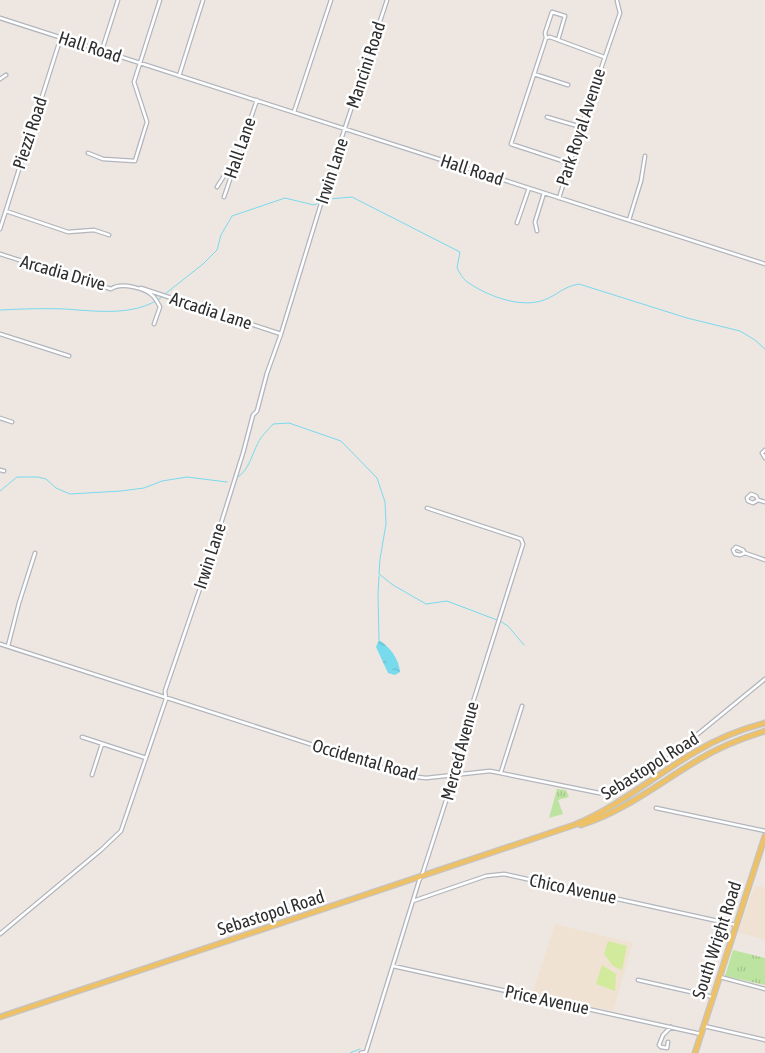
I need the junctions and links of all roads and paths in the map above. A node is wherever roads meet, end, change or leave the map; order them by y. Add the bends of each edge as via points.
1 (118, 0) edge
2 (160, 0) edge
3 (203, 0) edge
4 (331, 0) edge
5 (387, 0) edge
6 (617, 2) dead end
7 (0, 18) edge
8 (61, 37) junction
9 (546, 38) junction
10 (558, 40) junction
11 (102, 50) junction
12 (604, 57) junction
13 (140, 63) junction
14 (534, 74) junction
15 (6, 75) dead end
16 (179, 76) junction
17 (0, 79) edge
18 (568, 85) dead end
19 (257, 100) junction
20 (294, 112) junction
21 (547, 116) dead end
22 (581, 127) junction
23 (345, 129) junction
24 (88, 153) dead end
25 (645, 156) dead end
26 (569, 163) junction
27 (235, 165) junction
28 (218, 187) dead end
29 (529, 188) junction
30 (544, 193) junction
31 (224, 197) dead end
32 (559, 198) junction
33 (6, 211) junction
34 (629, 220) junction
35 (517, 223) dead end
36 (0, 229) edge
37 (536, 231) dead end
38 (109, 235) dead end
39 (0, 254) edge
40 (765, 264) edge
41 (141, 288) dead end
42 (154, 324) dead end
43 (0, 334) edge
44 (281, 334) junction
45 (69, 356) dead end
46 (0, 418) edge
47 (12, 422) dead end
48 (765, 450) edge
49 (765, 458) edge
50 (0, 470) edge
51 (4, 471) dead end
52 (758, 500) dead end
53 (765, 502) edge
54 (427, 508) dead end
55 (35, 553) dead end
56 (745, 553) dead end
57 (765, 560) edge
58 (0, 644) edge
59 (8, 646) junction
60 (765, 680) edge
61 (166, 699) junction
62 (522, 706) dead end
63 (765, 722) edge
64 (765, 732) edge
65 (82, 737) dead end
66 (102, 744) junction
67 (146, 758) junction
68 (501, 772) junction
69 (454, 774) junction
70 (92, 775) dead end
71 (656, 808) dead end
72 (765, 831) edge
73 (551, 834) junction
74 (765, 836) edge
75 (421, 877) junction
76 (413, 901) junction
77 (736, 925) junction
78 (0, 934) edge
79 (392, 966) junction
80 (719, 977) junction
81 (638, 980) dead end
82 (765, 989) edge
83 (713, 997) junction
84 (0, 1017) edge
85 (704, 1026) junction
86 (671, 1027) junction
87 (701, 1034) junction
88 (765, 1040) edge
89 (668, 1042) dead end
90 (360, 1053) edge
91 (367, 1053) edge
92 (695, 1053) edge

1 - 11 street
2 - 13 street
3 - 16 street
4 - 20 street
5 - 23 street, Mancini Road
6 - 12 street, Park Royal Avenue via 620,13
7 - 8 street, Hall Road
8 - 11 street, Hall Road
8 - 33 street, Piezzi Road
9 - 10 street
9 - 10 street via 552,12 566,16
9 - 14 street
10 - 12 street
11 - 13 street, Hall Road
12 - 22 street, Park Royal Avenue
13 - 16 street, Hall Road
13 - 24 street via 134,82 147,122 135,160 103,159
14 - 18 street
14 - 26 street via 511,144
15 - 17 street
16 - 19 street, Hall Road
19 - 20 street, Hall Road
19 - 27 street, Hall Lane
20 - 23 street, Hall Road
21 - 22 street
22 - 26 street, Park Royal Avenue
23 - 29 street, Hall Road
23 - 44 street, Irwin Lane
25 - 34 street
26 - 32 street, Park Royal Avenue
27 - 28 street
27 - 31 street, Hall Lane
29 - 30 street, Hall Road
29 - 35 street
30 - 32 street, Hall Road
30 - 37 street via 535,222
32 - 34 street, Hall Road
33 - 36 street, Piezzi Road
33 - 38 street via 68,232 94,230
34 - 40 street, Hall Road
39 - 42 street, Arcadia Drive via 111,289 122,285 152,295 160,307
41 - 44 street, Arcadia Lane
43 - 45 street
44 - 61 street, Irwin Lane via 168,682
46 - 47 street
48 - 49 street via 762,453
50 - 51 street
52 - 53 street
54 - 69 street, Merced Avenue via 521,539 523,544 455,759
55 - 59 street
56 - 57 street
58 - 59 street, Occidental Road
59 - 61 street, Occidental Road
60 - 68 street, Occidental Road via 671,756 616,791 592,792
61 - 67 street, Irwin Lane
61 - 69 street, Occidental Road via 406,776 426,778
62 - 68 street
63 - 73 main road, Sebastopol Road via 709,744 607,810
64 - 73 main road, Sebastopol Road via 719,748 618,810
65 - 66 street
66 - 67 street
66 - 70 street
67 - 78 street, Irwin Lane via 121,831
68 - 69 street, Occidental Road
69 - 75 street, Merced Avenue
71 - 72 street
73 - 75 main road, Sebastopol Road
74 - 77 main road, South Wright Road
75 - 76 street, Merced Avenue
75 - 84 main road, Sebastopol Road
76 - 77 street, Chico Avenue via 486,876 504,874
76 - 79 street, Merced Avenue
77 - 80 main road, South Wright Road
79 - 86 street, Price Avenue
79 - 91 street, Merced Avenue
80 - 82 street
80 - 83 main road, South Wright Road
81 - 83 street
83 - 85 main road, South Wright Road
85 - 87 main road, South Wright Road
85 - 88 street
86 - 87 street, Price Avenue
86 - 89 street via 662,1035 659,1045 667,1048
87 - 92 main road, South Wright Road
90 - 91 street, Merced Avenue

